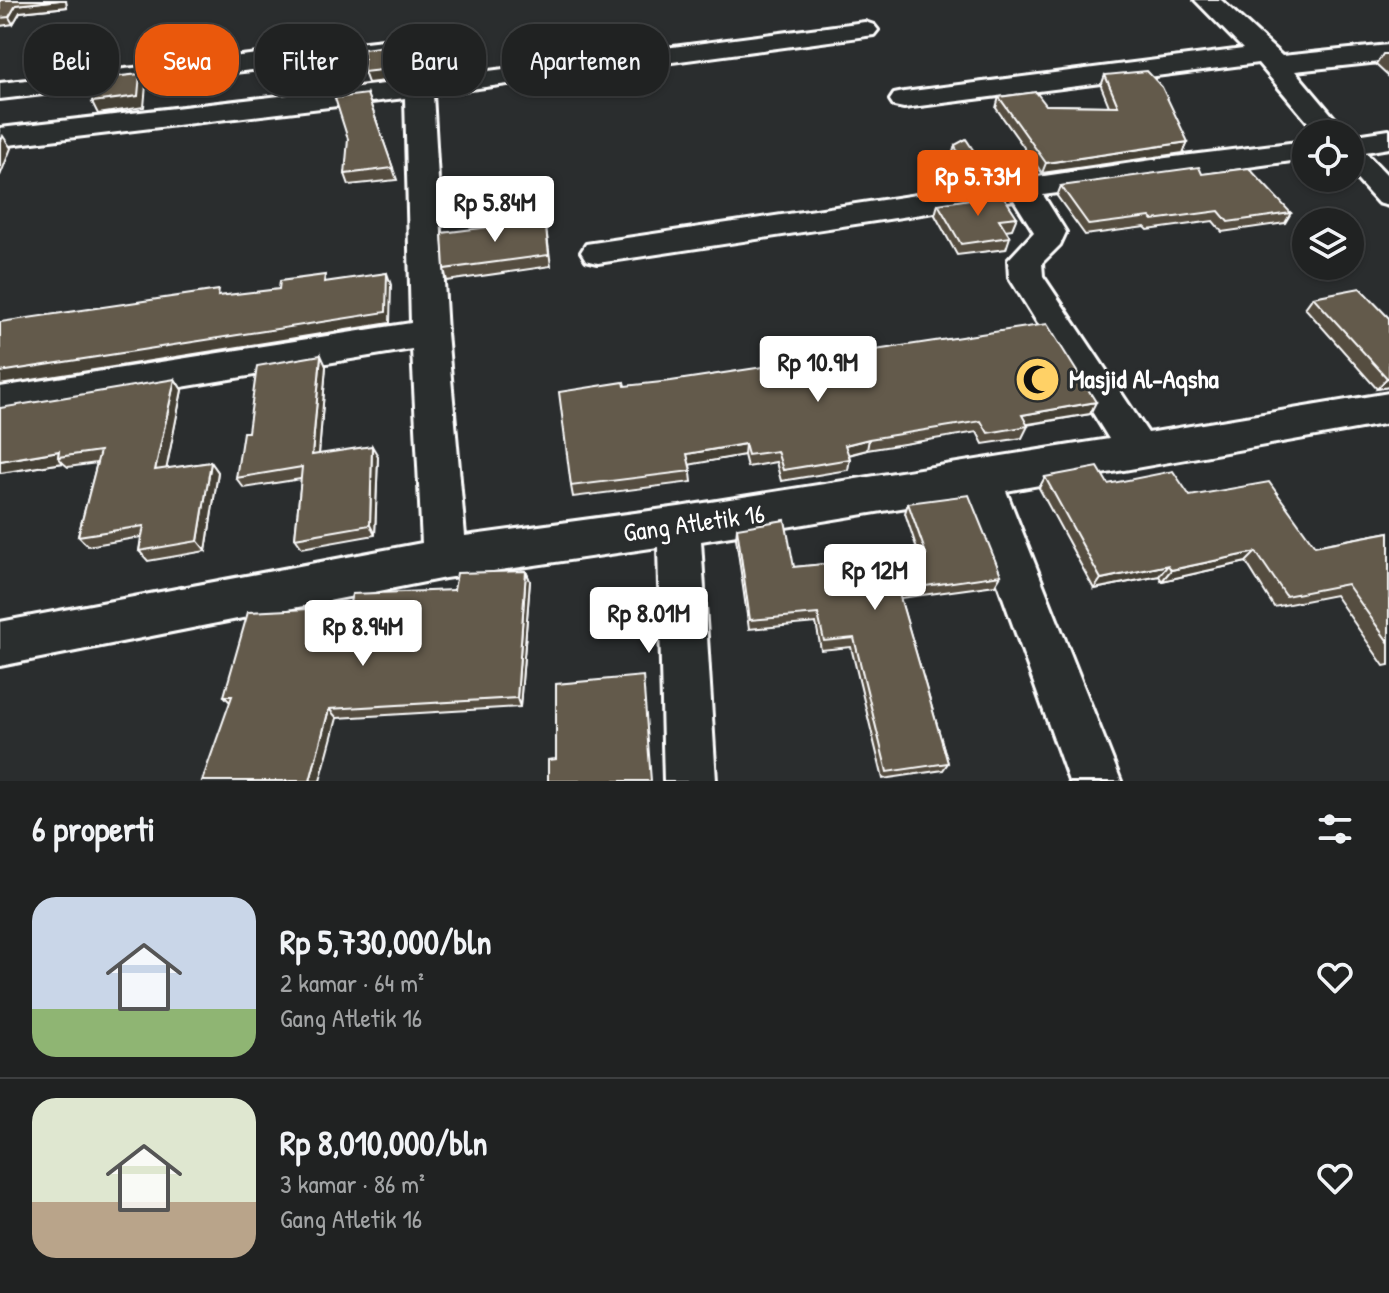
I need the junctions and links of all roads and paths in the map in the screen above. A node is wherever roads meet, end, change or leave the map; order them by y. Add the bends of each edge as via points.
1 (1207, 0) edge
2 (865, 30) dead end
3 (383, 48) edge
4 (1389, 53) edge
5 (1270, 60) junction
6 (486, 79) edge
7 (0, 91) edge
8 (383, 92) edge
9 (419, 96) edge
10 (904, 100) dead end
11 (1321, 120) edge
12 (0, 137) edge
13 (1389, 139) edge
14 (1364, 143) edge
15 (1292, 152) edge
16 (1364, 169) edge
17 (1023, 188) junction
18 (1389, 196) edge
19 (598, 252) dead end
20 (429, 333) junction
21 (0, 402) edge
22 (1389, 408) edge
23 (1138, 451) junction
24 (981, 478) junction
25 (679, 526) junction
26 (445, 558) junction
27 (0, 644) edge
28 (690, 781) edge
29 (1095, 781) edge

1 - 5 street
2 - 6 street
3 - 7 street
4 - 5 street
5 - 10 street
5 - 11 street
8 - 12 street
9 - 20 street
13 - 14 street
15 - 17 street
16 - 18 street
17 - 19 street
17 - 23 street via 1050,232 1025,260 1026,277
20 - 21 street
20 - 26 street
22 - 23 street, Gang Atletik 16
23 - 24 street, Gang Atletik 16
24 - 25 street, Gang Atletik 16
24 - 29 street
25 - 26 street, Gang Atletik 16
25 - 28 street
26 - 27 street, Gang Atletik 16

